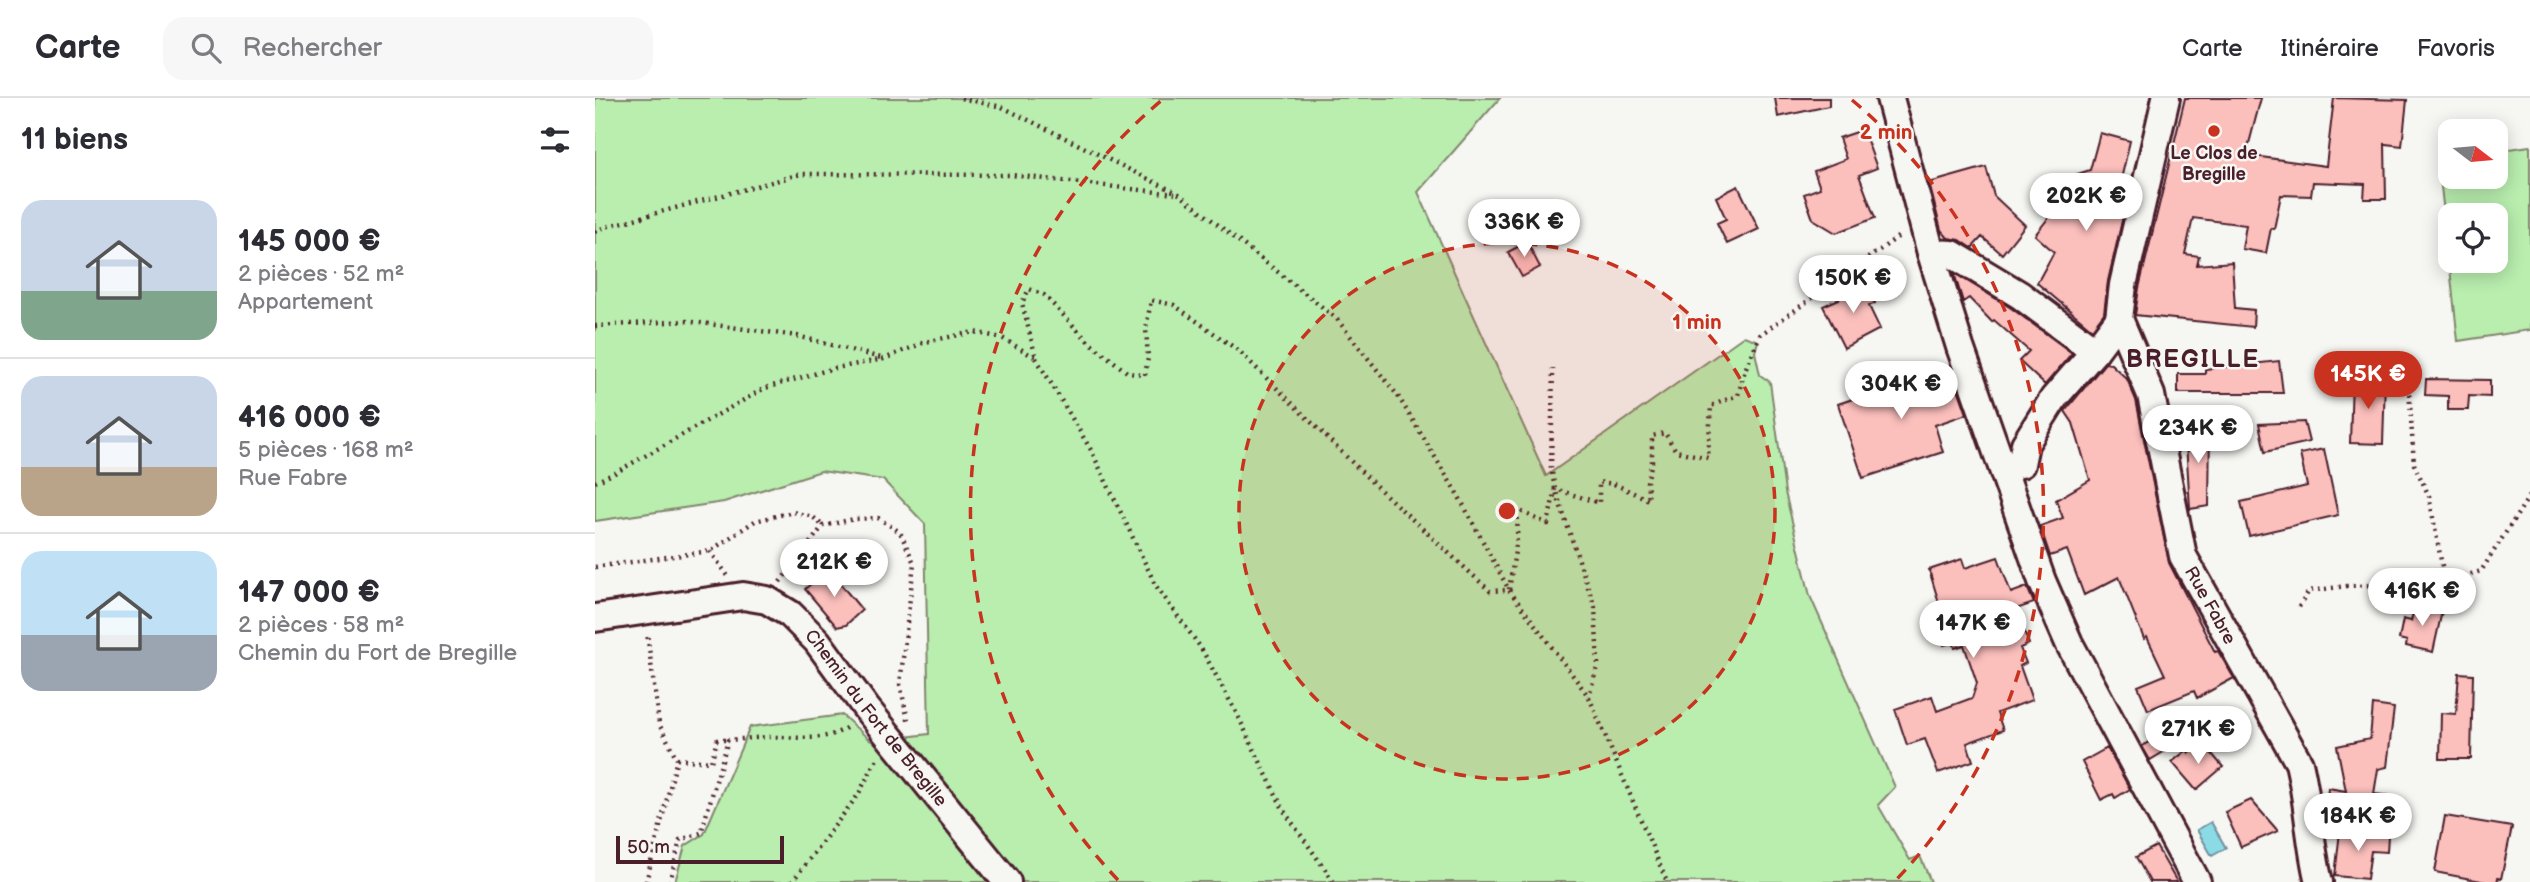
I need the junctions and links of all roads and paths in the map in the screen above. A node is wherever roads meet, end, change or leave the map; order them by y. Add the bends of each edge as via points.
1 (961, 98) edge
2 (1890, 98) edge
3 (2166, 98) edge
4 (1179, 194) junction
5 (1912, 227) dead end
6 (595, 232) edge
7 (1931, 253) junction
8 (2119, 319) junction
9 (595, 326) edge
10 (2095, 351) junction
11 (1036, 358) junction
12 (884, 359) junction
13 (2407, 359) dead end
14 (1553, 368) dead end
15 (2021, 464) dead end
16 (595, 482) edge
17 (1555, 489) junction
18 (2530, 495) edge
19 (823, 526) junction
20 (595, 567) edge
21 (2445, 582) junction
22 (1509, 590) junction
23 (767, 600) junction
24 (2299, 607) dead end
25 (644, 611) junction
26 (595, 618) edge
27 (1589, 697) junction
28 (866, 708) junction
29 (902, 733) junction
30 (728, 740) junction
31 (677, 759) junction
32 (2310, 816) junction
33 (2389, 816) dead end
34 (646, 882) edge
35 (670, 882) edge
36 (792, 882) edge
37 (1007, 882) edge
38 (1334, 882) edge
39 (1667, 882) edge
40 (2197, 882) edge
41 (2319, 882) edge

1 - 4 path via 1002,107
2 - 7 street
3 - 8 street, Rue Fabre
4 - 6 path via 1011,175 801,174
4 - 22 path via 1336,318 1398,396
5 - 17 path via 1760,335 1738,394 1711,406 1709,458 1676,451 1665,433 1652,436 1649,500 1599,482 1599,503
7 - 10 street via 1952,254 2020,295
7 - 40 street via 2042,581 2069,643
8 - 10 street
8 - 32 street, Rue Fabre via 2151,395 2183,556 2299,763
9 - 12 path via 686,321 797,336
10 - 15 street via 2054,398 2025,444
11 - 12 path via 1002,338 974,332 925,342
11 - 22 path via 1022,303 1029,289 1044,295 1088,341 1128,373 1145,375 1151,300 1174,305 1239,351 1490,591
11 - 38 path via 1091,450 1156,586 1201,648 1284,811
12 - 16 path via 765,388
13 - 21 path via 2414,464 2429,496
14 - 17 path via 1551,467
17 - 22 path via 1548,524 1518,510
17 - 27 path via 1595,608 1598,664
18 - 21 path via 2481,571
19 - 20 path via 813,517 793,512 755,521 710,551
19 - 23 path
19 - 29 path via 879,518 900,532 914,563 900,684 908,720
21 - 24 path via 2309,591
22 - 27 path
23 - 25 street via 743,597
23 - 28 street, Chemin du Fort de Bregille via 790,614 817,641
25 - 26 street
25 - 31 path via 659,724
27 - 39 path
28 - 29 street, Chemin du Fort de Bregille
28 - 30 path via 840,733 804,739
29 - 36 path
29 - 37 street, Chemin du Fort de Bregille
30 - 31 path via 717,740 711,762
30 - 35 path via 701,832 680,840
31 - 34 path
32 - 33 street
32 - 41 street, Rue Fabre

